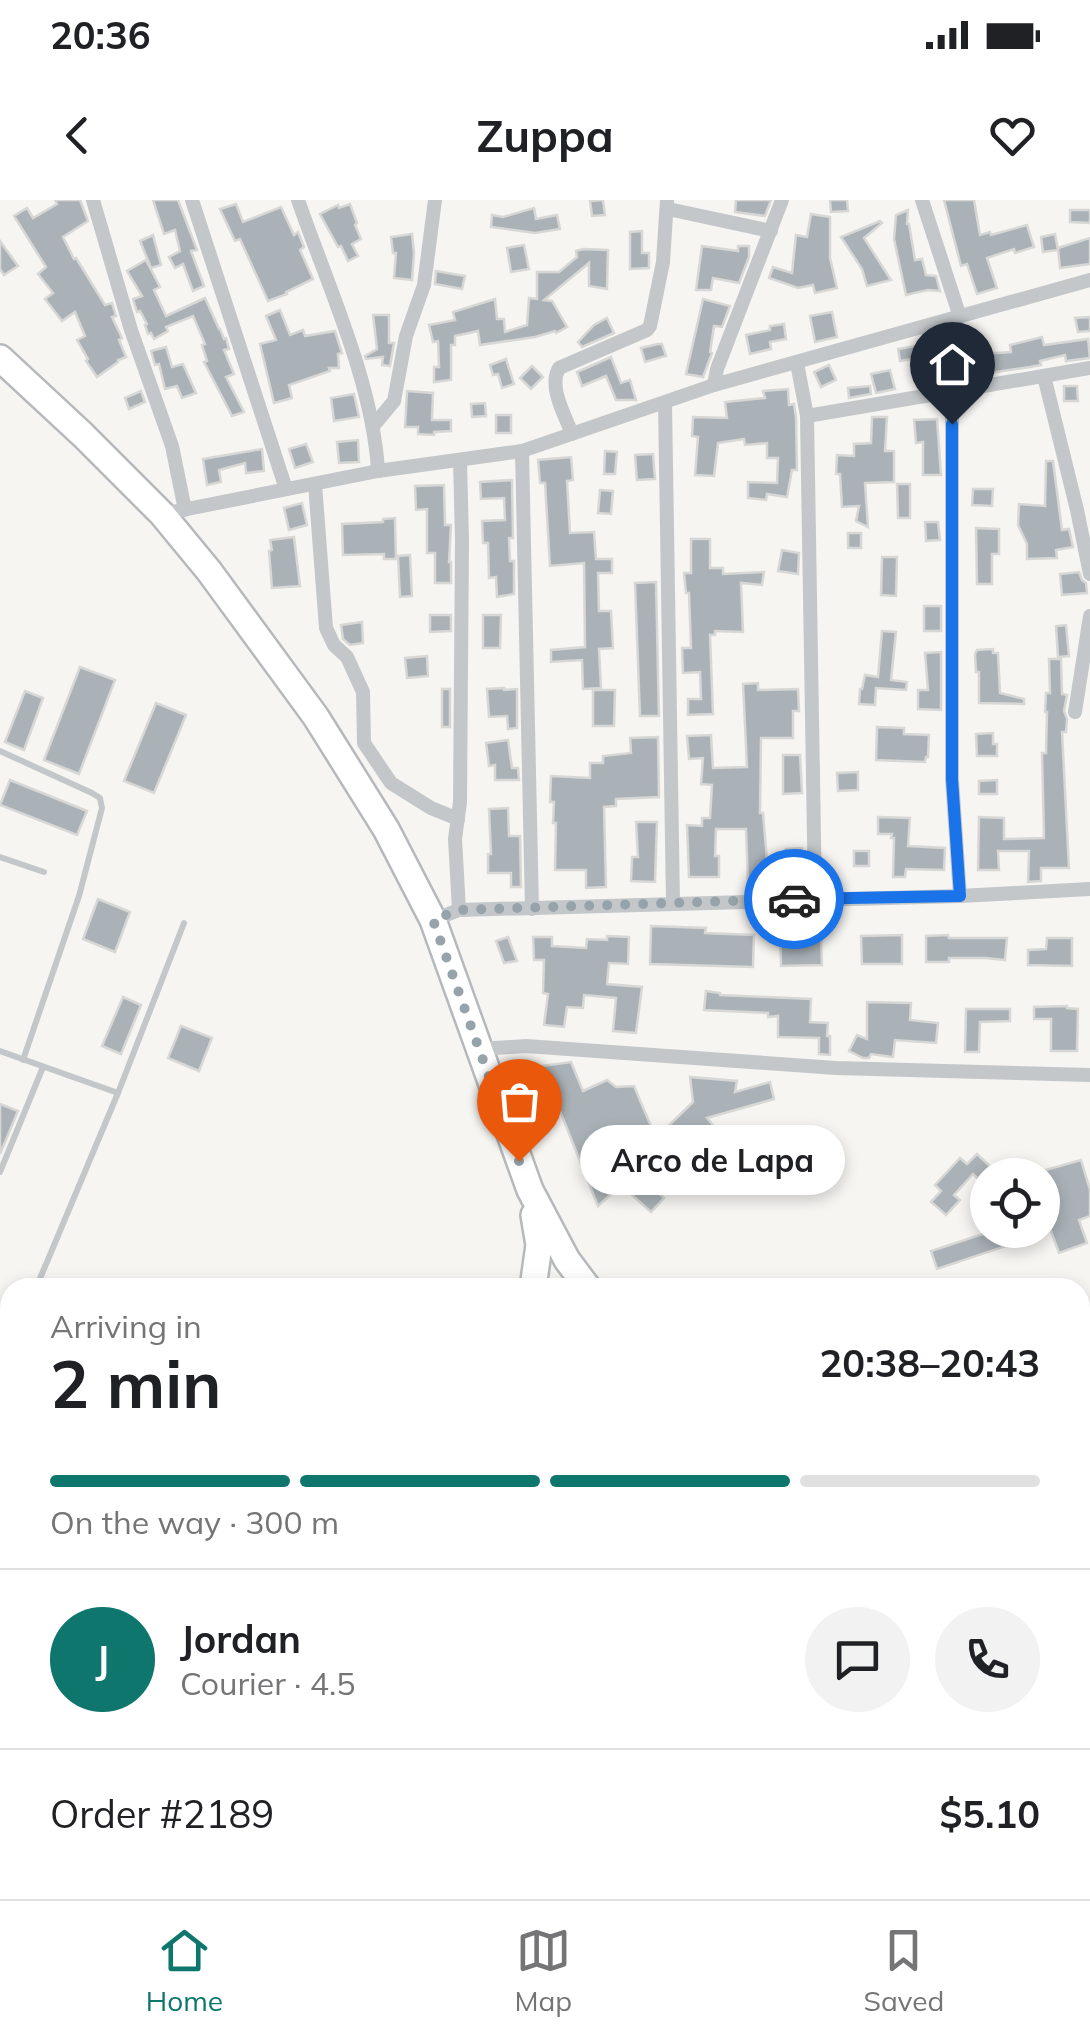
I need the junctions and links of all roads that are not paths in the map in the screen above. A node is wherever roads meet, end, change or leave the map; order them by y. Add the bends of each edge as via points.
1 (93, 200) edge
2 (192, 200) edge
3 (298, 200) edge
4 (436, 200) edge
5 (782, 200) edge
6 (922, 200) edge
7 (668, 205) edge
8 (771, 230) junction
9 (1090, 280) edge
10 (960, 318) junction
11 (0, 358) edge
12 (797, 362) junction
13 (1090, 368) edge
14 (1044, 376) junction
15 (714, 385) junction
16 (952, 392) junction
17 (665, 402) junction
18 (807, 416) junction
19 (374, 425) junction
20 (572, 434) junction
21 (522, 451) junction
22 (460, 460) junction
23 (378, 471) junction
24 (315, 484) junction
25 (286, 490) junction
26 (173, 512) junction
27 (1090, 574) edge
28 (1090, 616) edge
29 (1076, 712) dead end
30 (0, 751) edge
31 (458, 819) junction
32 (0, 857) edge
33 (44, 872) dead end
34 (1090, 889) edge
35 (960, 896) junction
36 (814, 898) junction
37 (673, 903) junction
38 (532, 908) junction
39 (459, 910) junction
40 (433, 920) junction
41 (184, 923) dead end
42 (480, 1049) junction
43 (0, 1051) edge
44 (23, 1060) junction
45 (43, 1067) junction
46 (1090, 1075) edge
47 (118, 1093) junction
48 (0, 1172) edge
49 (530, 1190) junction
50 (40, 1278) edge
51 (534, 1278) edge
52 (580, 1278) edge

1 - 26 street via 172,446
2 - 25 street
3 - 19 street
4 - 19 street via 424,286 394,401
5 - 8 street
6 - 10 street
7 - 8 street
7 - 20 street via 650,326 555,374
8 - 15 street
9 - 10 street
10 - 12 street
11 - 26 highway
12 - 15 street
12 - 18 street
13 - 14 street
14 - 16 street
14 - 27 street
15 - 17 street
16 - 18 street
16 - 35 street via 952,779
17 - 20 street
17 - 37 street
18 - 36 street
19 - 23 street
20 - 21 street
21 - 22 street
21 - 38 street
22 - 23 street
22 - 31 street
23 - 24 street
24 - 25 street
24 - 31 street via 326,628 363,692 364,743 391,784
25 - 26 street
26 - 40 highway via 316,717
28 - 29 street
30 - 44 lane via 92,793 102,808
31 - 39 street
32 - 33 lane
34 - 35 street
35 - 36 street
36 - 37 street
37 - 38 street
38 - 39 street
39 - 40 street
40 - 42 highway
41 - 47 lane
42 - 46 street
42 - 49 highway
43 - 44 lane
44 - 45 lane
45 - 47 lane
45 - 48 lane
47 - 50 lane
49 - 51 highway via 539,1244
49 - 52 highway

